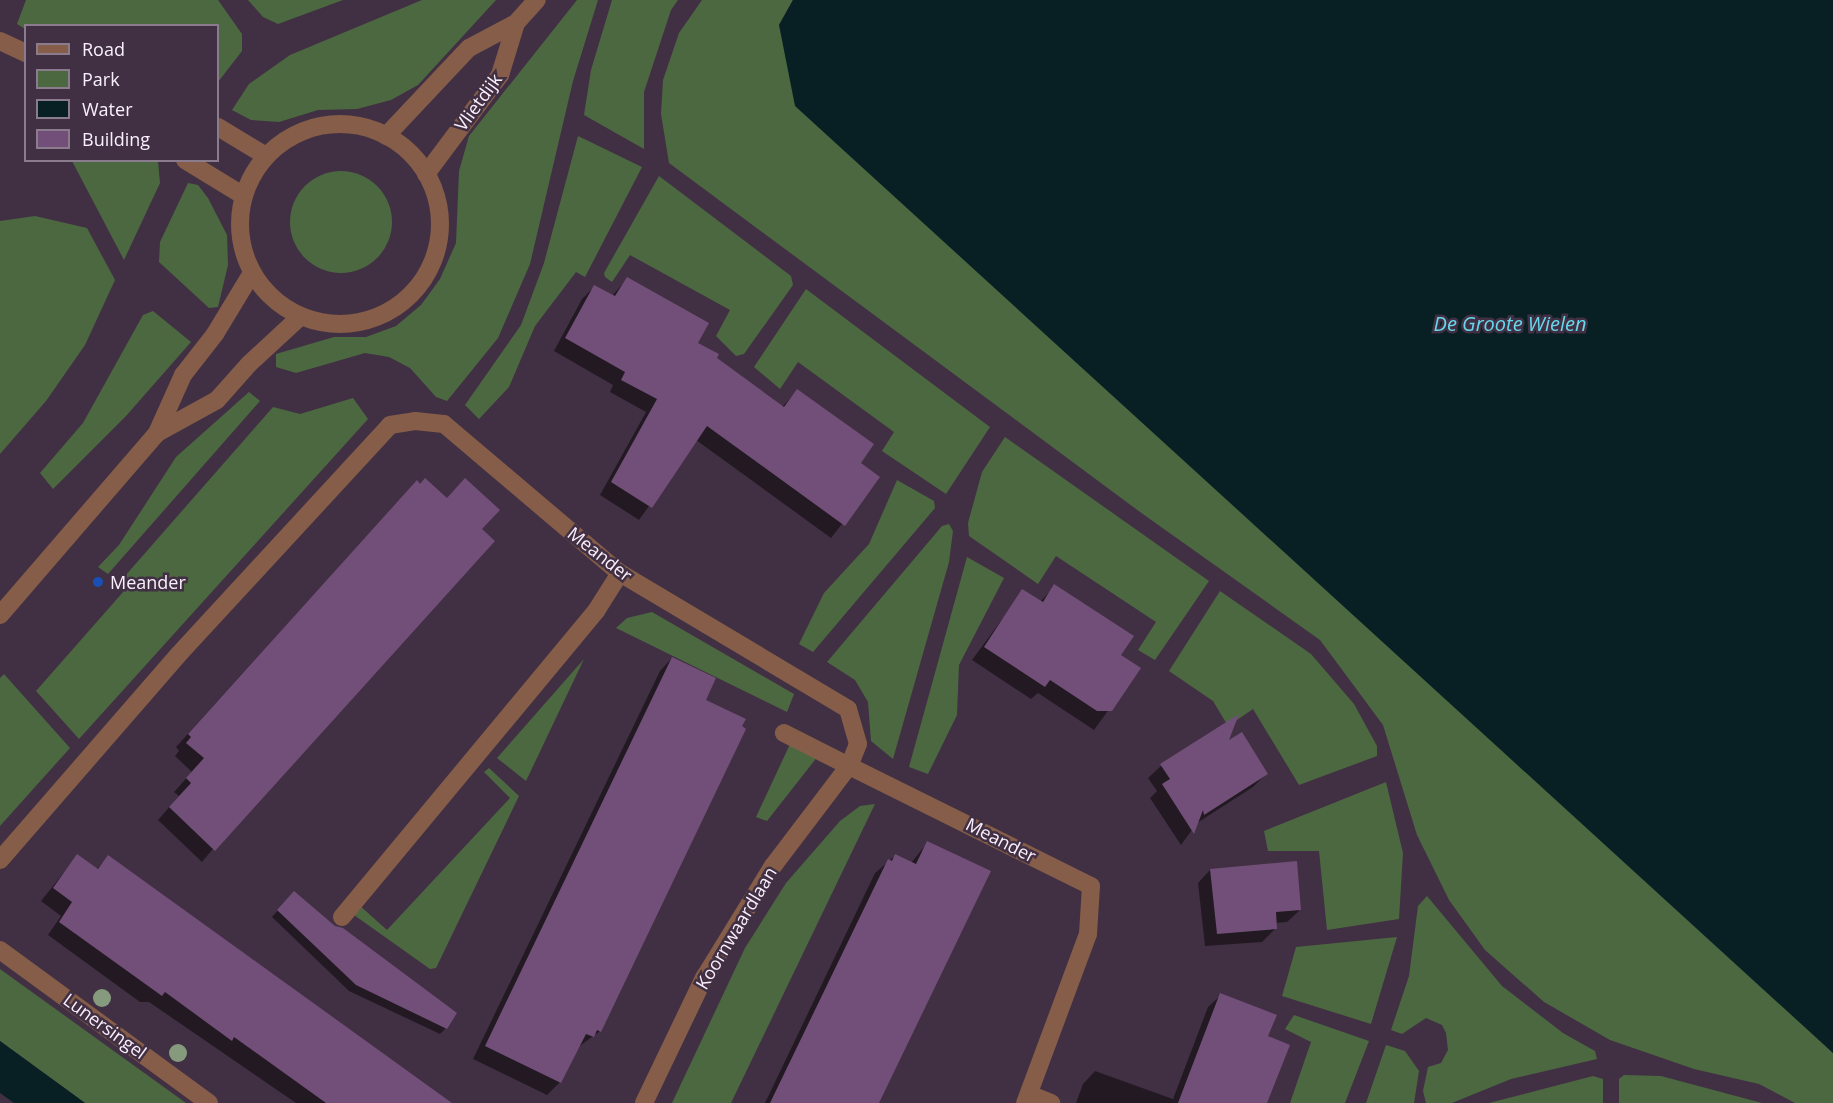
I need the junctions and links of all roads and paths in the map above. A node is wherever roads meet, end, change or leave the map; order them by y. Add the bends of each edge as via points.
1 (537, 0) edge
2 (516, 23) junction
3 (0, 41) edge
4 (24, 52) edge
5 (219, 128) edge
6 (386, 136) junction
7 (266, 156) junction
8 (188, 162) edge
9 (426, 174) junction
10 (243, 196) junction
11 (252, 273) junction
12 (300, 317) junction
13 (157, 433) junction
14 (620, 573) junction
15 (0, 615) edge
16 (784, 733) dead end
17 (849, 766) junction
18 (0, 860) edge
19 (342, 917) dead end
20 (0, 950) edge
21 (1027, 1098) edge
22 (209, 1103) edge
23 (644, 1103) edge
24 (1051, 1103) edge

1 - 2 street, Vlietdijk
2 - 6 street, Vlietdijk via 469,48
2 - 9 street, Vlietdijk via 500,75
3 - 4 street
5 - 7 street
6 - 7 street via 336,124 310,129 286,140
6 - 9 street via 409,152
7 - 10 street
8 - 10 street
9 - 12 street via 438,203 440,234 432,265 415,291 391,311 362,323 331,324
10 - 11 street via 243,248
11 - 12 street via 273,299
11 - 13 street via 215,334 183,375
12 - 13 street via 217,400
13 - 15 street
14 - 17 street, Meander via 848,709 858,744
14 - 18 street, Meander via 444,424 415,421 390,425 179,654
14 - 19 street via 596,611
16 - 17 street
17 - 21 street, Meander via 1091,886 1088,934
17 - 23 street, Koornwaardlaan via 773,866 704,978
20 - 22 street, Lunersingel
21 - 24 street, Meander

